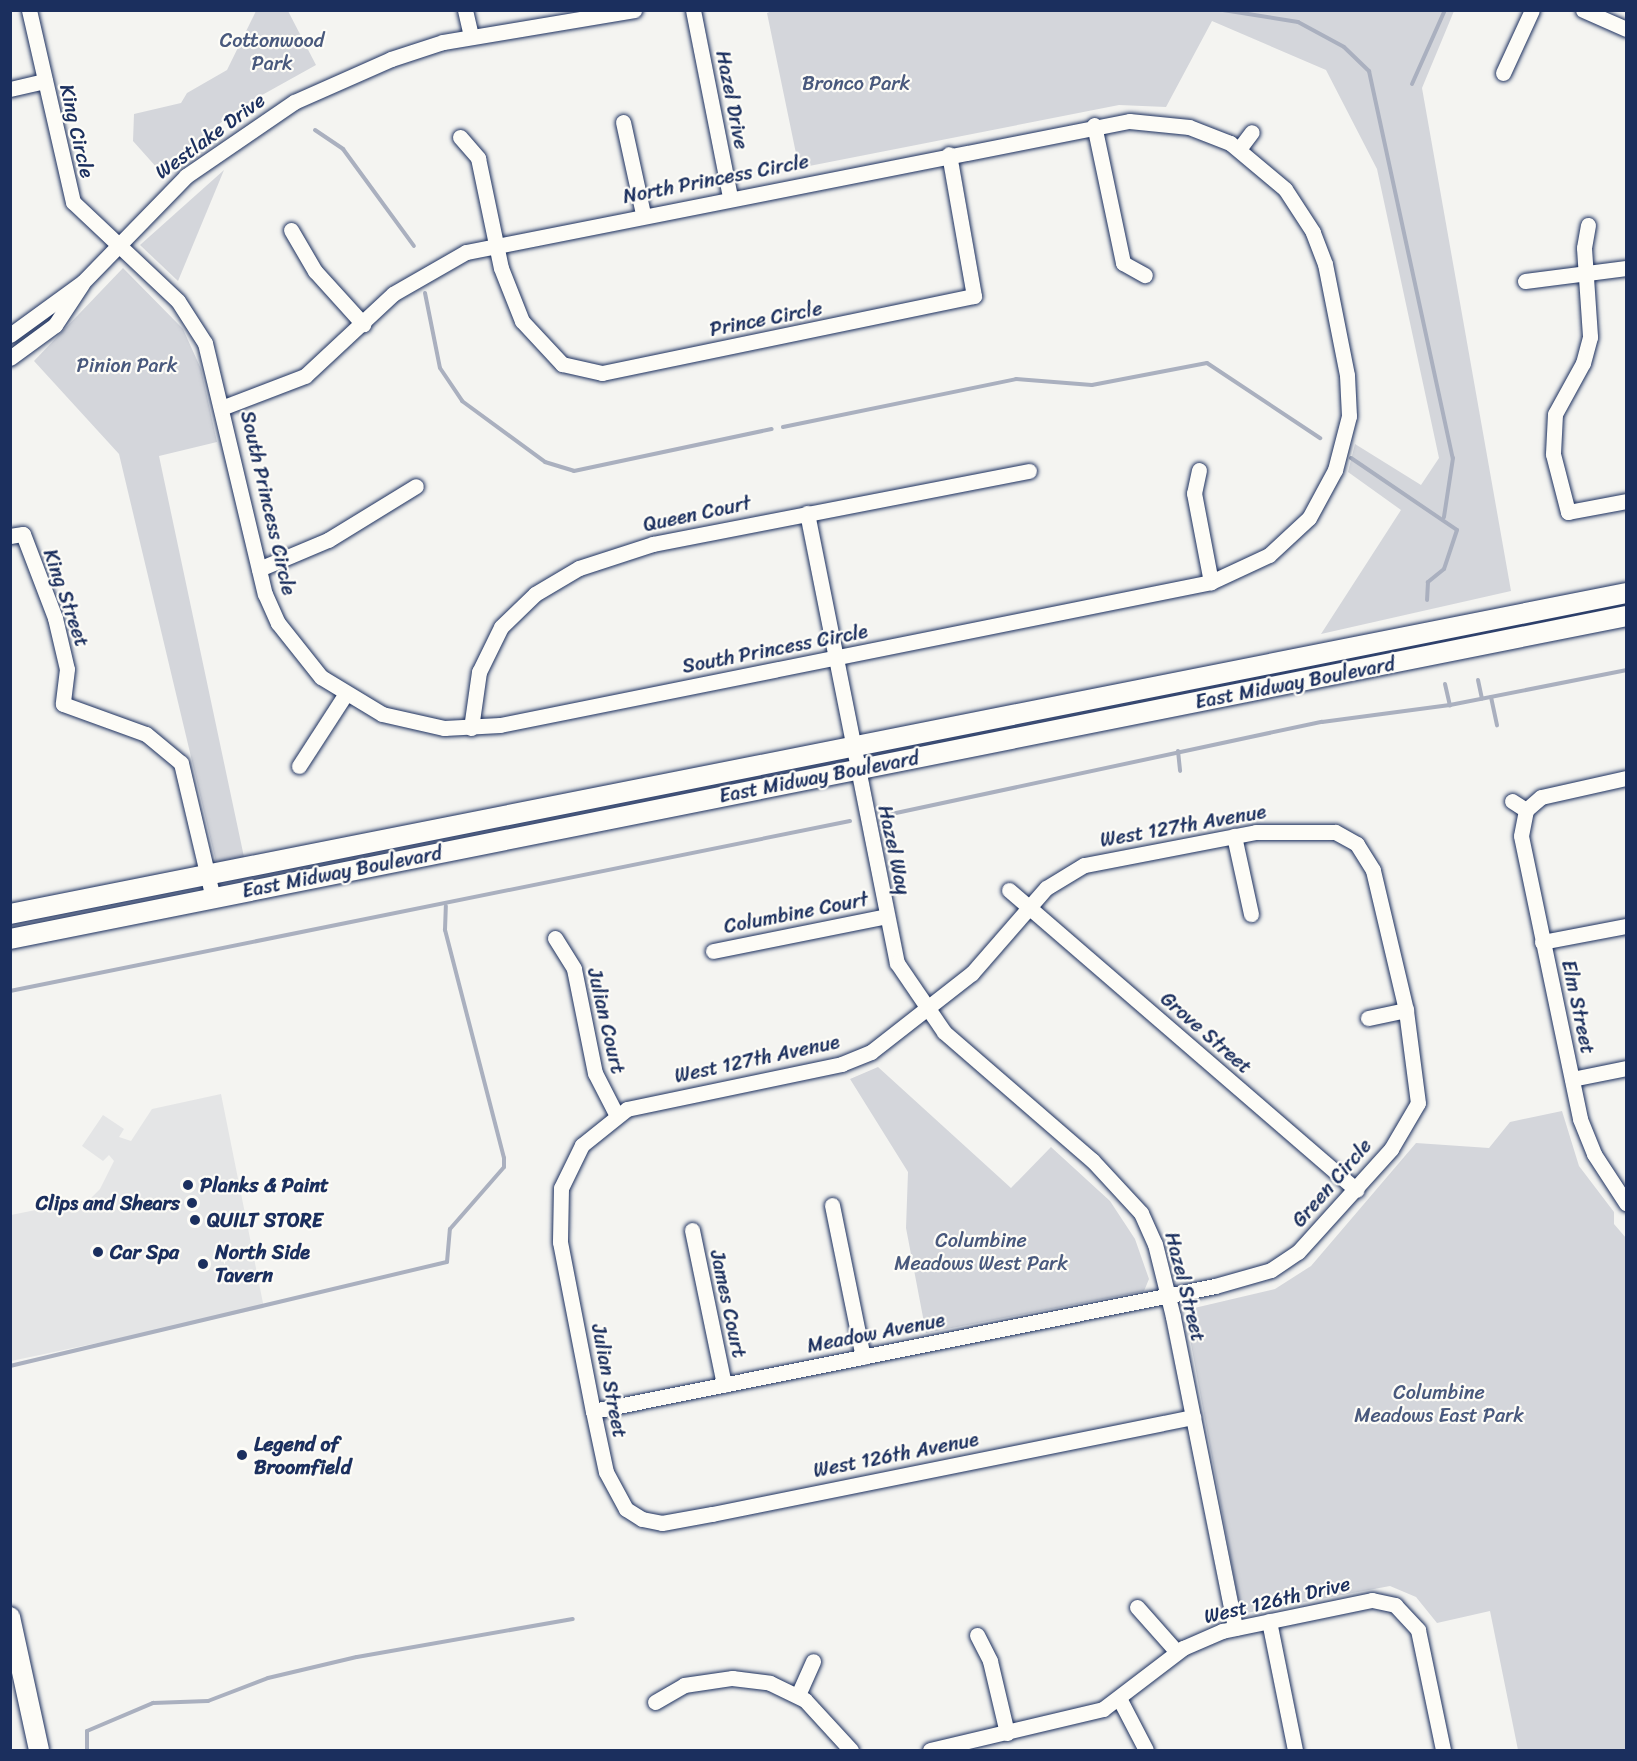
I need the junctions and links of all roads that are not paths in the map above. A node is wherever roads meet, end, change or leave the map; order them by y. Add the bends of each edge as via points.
1 (29, 10) edge
2 (465, 10) edge
3 (634, 10) edge
4 (693, 10) edge
5 (1532, 10) edge
6 (1583, 10) edge
7 (617, 12) edge
8 (1626, 29) edge
9 (471, 36) junction
10 (1503, 73) dead end
11 (45, 81) junction
12 (10, 89) edge
13 (623, 122) dead end
14 (1094, 125) junction
15 (1252, 132) dead end
16 (460, 137) dead end
17 (1239, 149) junction
18 (949, 154) junction
19 (730, 197) junction
20 (643, 214) junction
21 (1588, 225) dead end
22 (291, 230) dead end
23 (116, 244) junction
24 (496, 245) junction
25 (1626, 268) edge
26 (1145, 275) dead end
27 (1587, 275) junction
28 (1525, 281) dead end
29 (83, 282) junction
30 (363, 324) junction
31 (10, 334) edge
32 (10, 358) edge
33 (224, 407) junction
34 (1198, 470) dead end
35 (1029, 471) dead end
36 (416, 486) dead end
37 (1626, 501) edge
38 (807, 513) junction
39 (10, 536) edge
40 (259, 570) junction
41 (1211, 582) junction
42 (1626, 593) edge
43 (1626, 616) edge
44 (835, 658) junction
45 (345, 695) junction
46 (471, 728) junction
47 (852, 748) junction
48 (299, 766) dead end
49 (856, 770) junction
50 (1626, 778) edge
51 (1512, 801) dead end
52 (1526, 810) junction
53 (1234, 836) junction
54 (1357, 844) joint
55 (207, 875) junction
56 (1009, 890) dead end
57 (213, 898) junction
58 (1029, 907) junction
59 (10, 914) edge
60 (1251, 914) dead end
61 (886, 916) junction
62 (1626, 926) edge
63 (555, 938) dead end
64 (10, 939) edge
65 (1542, 942) junction
66 (713, 951) dead end
67 (926, 1010) junction
68 (1406, 1010) junction
69 (1368, 1018) dead end
70 (1626, 1068) edge
71 (1572, 1079) junction
72 (616, 1114) junction
73 (1356, 1190) junction
74 (1626, 1203) edge
75 (832, 1205) dead end
76 (692, 1230) dead end
77 (566, 1272) joint
78 (1168, 1296) junction
79 (863, 1357) junction
80 (724, 1385) junction
81 (593, 1411) junction
82 (1193, 1417) junction
83 (616, 1496) joint
84 (1137, 1606) dead end
85 (10, 1617) edge
86 (1269, 1621) junction
87 (1235, 1628) junction
88 (977, 1635) dead end
89 (1177, 1652) junction
90 (813, 1661) dead end
91 (798, 1695) junction
92 (1120, 1700) junction
93 (655, 1702) dead end
94 (1007, 1733) junction
95 (39, 1750) edge
96 (851, 1750) edge
97 (930, 1750) edge
98 (1146, 1750) edge
99 (1295, 1750) edge
100 (1443, 1750) edge

1 - 11 street, King Circle
2 - 9 street
3 - 7 street, Westlake Drive
4 - 19 street, Hazel Drive
5 - 10 street
6 - 8 street
7 - 9 street, Westlake Drive
9 - 23 street, Westlake Drive via 391,58 294,102 204,161
11 - 12 street
11 - 23 street, King Circle via 73,202
13 - 20 street
14 - 17 street, North Princess Circle via 1161,122
14 - 18 street, North Princess Circle
14 - 26 street via 1123,263
15 - 17 street
16 - 24 street via 478,158
17 - 41 street, South Princess Circle via 1285,189 1313,232 1345,364 1349,416 1335,470 1309,518 1269,555
18 - 19 street, North Princess Circle
18 - 24 street, Prince Circle via 974,296 620,370 573,370 548,356 511,298
19 - 20 street, North Princess Circle
20 - 24 street, North Princess Circle
21 - 27 street
22 - 30 street via 315,271
23 - 29 street, Westlake Drive
23 - 33 street, South Princess Circle via 195,325
24 - 30 street, North Princess Circle via 424,272
25 - 27 street
27 - 28 street
27 - 37 street via 1590,337 1583,363 1555,414 1553,454 1568,512
29 - 31 street, Westlake Drive
29 - 32 street, Westlake Drive via 69,311
30 - 33 street, North Princess Circle via 305,376
33 - 40 street, South Princess Circle
34 - 41 street via 1194,493
35 - 38 street, Queen Court
36 - 40 street via 328,540
38 - 44 street, Hazel Way
38 - 46 street, Queen Court via 614,554 554,581 501,627 479,672
39 - 55 street, King Street via 23,534 55,618 68,669 63,704 146,734 181,763
40 - 45 street, South Princess Circle via 286,637 321,677
41 - 44 street, South Princess Circle
42 - 47 main road, East Midway Boulevard
43 - 49 main road, East Midway Boulevard
44 - 46 street, South Princess Circle
44 - 47 street, Hazel Way
45 - 46 street, South Princess Circle via 408,722
45 - 48 street
47 - 49 street, Hazel Way
47 - 55 main road, East Midway Boulevard
49 - 57 main road, East Midway Boulevard
49 - 61 street, Hazel Way
50 - 52 street via 1555,792
51 - 52 street
52 - 65 street, Elm Street via 1521,836
53 - 54 street, West 127th Avenue via 1324,830
53 - 58 street, West 127th Avenue via 1084,866 1046,888
53 - 60 street
54 - 68 street, Green Circle via 1373,870
55 - 57 street, King Street
55 - 59 main road, East Midway Boulevard
56 - 58 street
57 - 64 main road, East Midway Boulevard
58 - 67 street, West 127th Avenue via 972,973
58 - 73 street, Grove Street
61 - 66 street, Columbine Court
61 - 67 street, Hazel Way via 897,963
62 - 65 street
63 - 72 street, Julian Court via 574,969 595,1073
65 - 71 street, Elm Street
67 - 72 street, West 127th Avenue via 858,1059
67 - 78 street, Hazel Street via 1122,1188 1155,1244
68 - 69 street
68 - 73 street, Green Circle via 1418,1103 1410,1124
70 - 71 street
71 - 74 street, Elm Street via 1594,1154
72 - 77 street, West 127th Avenue via 582,1145 565,1171 557,1227
73 - 78 street, Green Circle via 1279,1265 1253,1277
75 - 79 street
76 - 80 street, James Court
77 - 81 street, Julian Street
78 - 79 street, Meadow Avenue
78 - 82 street, Hazel Street
79 - 80 street, Meadow Avenue
80 - 81 street, Meadow Avenue
81 - 83 street, Julian Street
82 - 83 street, West 126th Avenue via 673,1521 642,1519
82 - 87 street, Hazel Street
84 - 89 street
85 - 95 main road
86 - 87 street, West 126th Drive
86 - 99 street
86 - 100 street, West 126th Drive via 1372,1600 1405,1611 1418,1630
87 - 89 street, West 126th Drive
88 - 94 street via 990,1661
89 - 92 street, West 126th Drive
90 - 91 street
91 - 93 street via 770,1683 732,1678 684,1685
91 - 96 street
92 - 94 street, West 126th Drive via 1080,1718
92 - 98 street
94 - 97 street, West 126th Drive

